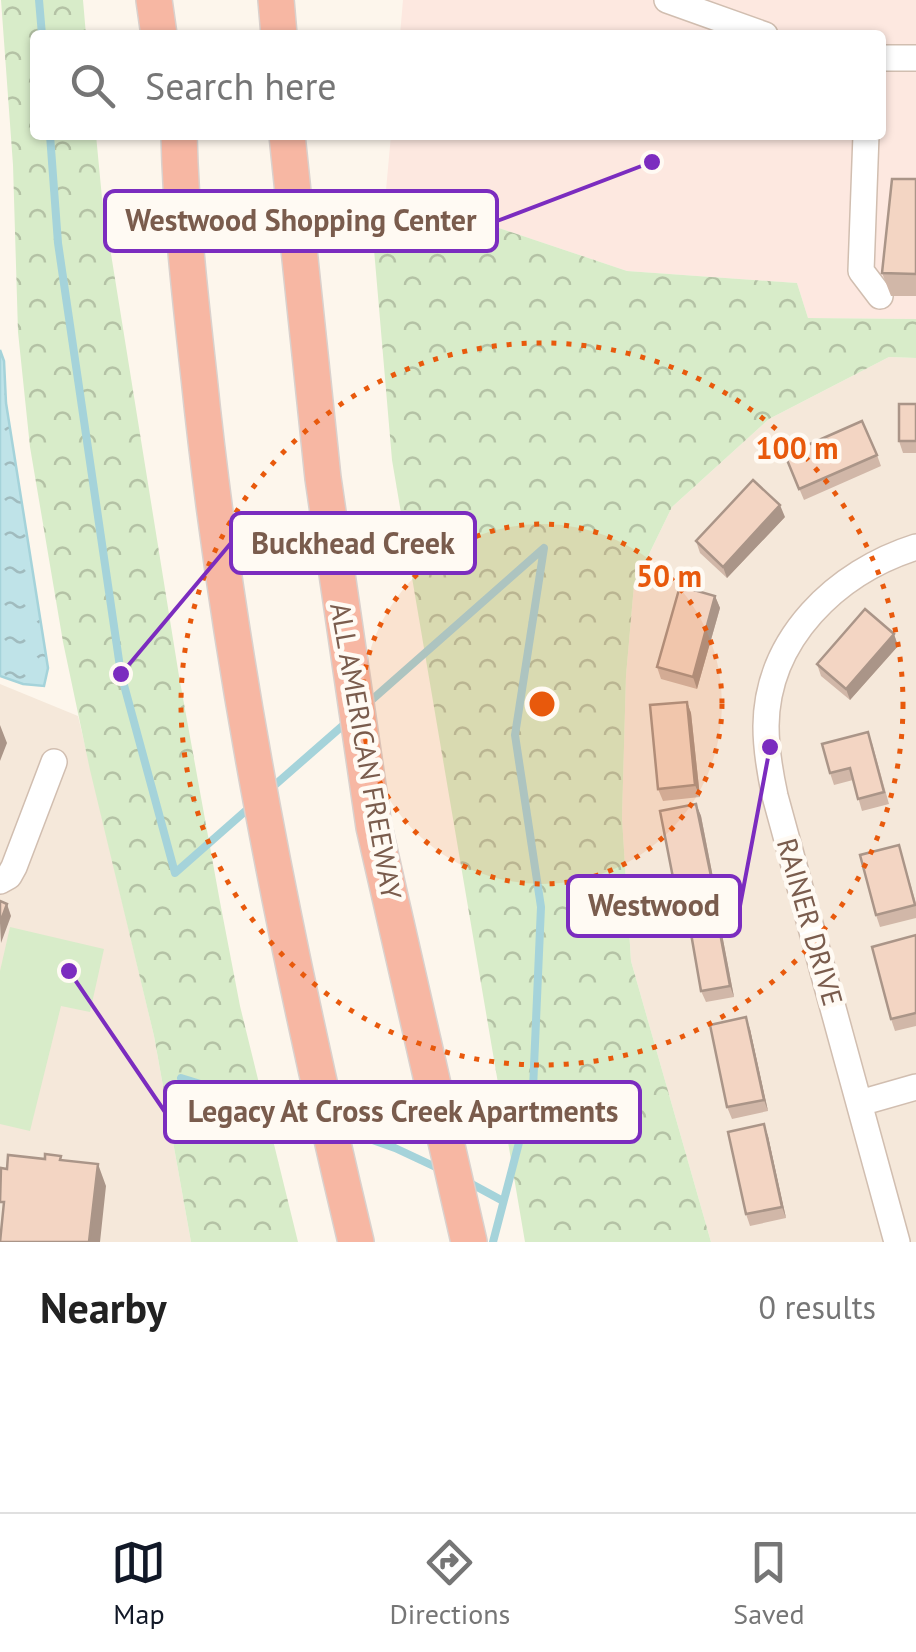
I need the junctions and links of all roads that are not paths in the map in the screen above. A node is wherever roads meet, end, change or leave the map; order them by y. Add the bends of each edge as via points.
1 (154, 0) edge
2 (175, 0) edge
3 (276, 0) edge
4 (668, 0) edge
5 (157, 30) edge
6 (176, 30) edge
7 (279, 30) edge
8 (751, 30) edge
9 (886, 58) edge
10 (916, 58) edge
11 (175, 140) edge
12 (288, 140) edge
13 (866, 140) edge
14 (880, 296) edge
15 (916, 547) edge
16 (54, 762) dead end
17 (0, 881) edge
18 (916, 1087) edge
19 (860, 1103) junction
20 (356, 1242) edge
21 (469, 1242) edge
22 (897, 1242) edge

1 - 5 highway
2 - 6 highway
3 - 7 highway
4 - 8 street
9 - 10 street
11 - 20 highway via 208,469 254,768
12 - 21 highway, ALL AMERICAN FREEWAY via 322,478 374,827
13 - 14 street via 861,270
15 - 19 street, RAINER DRIVE via 854,576 805,620 781,662 767,710 775,796
16 - 17 street via 14,867
18 - 19 street
19 - 22 street, RAINER DRIVE

